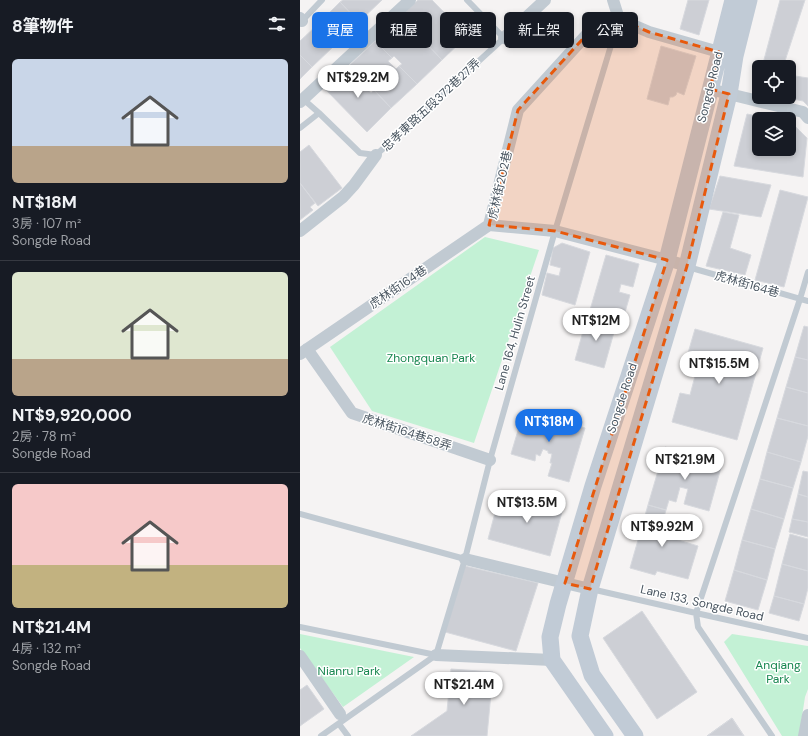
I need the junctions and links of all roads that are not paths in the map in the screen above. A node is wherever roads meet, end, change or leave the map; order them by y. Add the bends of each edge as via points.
1 (322, 0) edge
2 (410, 0) edge
3 (467, 0) edge
4 (545, 0) edge
5 (613, 0) edge
6 (733, 0) edge
7 (749, 0) edge
8 (532, 12) edge
9 (616, 12) edge
10 (301, 21) edge
11 (638, 27) edge
12 (504, 38) joint
13 (582, 40) edge
14 (609, 48) edge
15 (719, 52) junction
16 (735, 56) junction
17 (710, 89) junction
18 (729, 94) junction
19 (302, 100) edge
20 (318, 113) junction
21 (808, 118) edge
22 (300, 128) edge
23 (376, 155) junction
24 (489, 225) junction
25 (300, 231) edge
26 (555, 231) junction
27 (667, 260) junction
28 (687, 266) junction
29 (808, 272) edge
30 (800, 299) junction
31 (808, 301) edge
32 (304, 351) edge
33 (490, 460) junction
34 (300, 514) edge
35 (465, 559) junction
36 (565, 583) junction
37 (590, 588) junction
38 (696, 613) junction
39 (300, 628) edge
40 (808, 638) edge
41 (436, 655) junction
42 (300, 656) edge
43 (552, 660) junction
44 (808, 715) edge
45 (340, 719) junction
46 (321, 736) edge
47 (348, 736) edge
48 (605, 736) edge
49 (635, 736) edge
50 (772, 736) edge
51 (804, 736) edge

1 - 10 lane
2 - 19 street
3 - 12 lane
4 - 8 street, 忠孝東路五段372巷27弄
5 - 9 street
6 - 15 main road, Songde Road
7 - 16 main road, Songde Road
11 - 15 street
12 - 23 lane, 忠孝東路五段372巷27弄
13 - 24 street, 虎林街202巷 via 518,110
14 - 26 lane, Lane 164, Hulin Street
15 - 16 street
15 - 17 main road, Songde Road
16 - 18 main road, Songde Road
17 - 18 street
17 - 27 main road, Songde Road
18 - 21 street via 803,112
18 - 28 main road, Songde Road
19 - 20 lane, 忠孝東路五段372巷27弄
20 - 22 lane
20 - 23 lane, 忠孝東路五段372巷27弄 via 360,153
23 - 25 street via 344,197
24 - 26 street, 虎林街202巷
24 - 32 street, 虎林街164巷
26 - 27 street, 虎林街202巷
26 - 33 lane, Lane 164, Hulin Street
27 - 28 street, 虎林街202巷
27 - 36 main road, Songde Road via 593,486
28 - 30 lane, 虎林街164巷
28 - 37 main road, Songde Road
29 - 30 lane
30 - 31 lane, 虎林街164巷
30 - 38 lane
32 - 33 street, 虎林街164巷58弄 via 352,413
33 - 35 lane, Lane 164, Hulin Street
34 - 35 lane
35 - 36 street
35 - 41 lane, Lane 164, Hulin Street
36 - 37 street
36 - 43 main road, Songde Road via 550,637
37 - 38 lane, Lane 133, Songde Road
37 - 49 main road, Songde Road via 580,636 592,675
38 - 40 lane, Lane 133, Songde Road
38 - 50 lane via 698,627
39 - 41 lane
41 - 43 street
41 - 45 lane
42 - 45 street
43 - 48 main road, Songde Road
44 - 51 street
45 - 46 lane
45 - 47 lane

